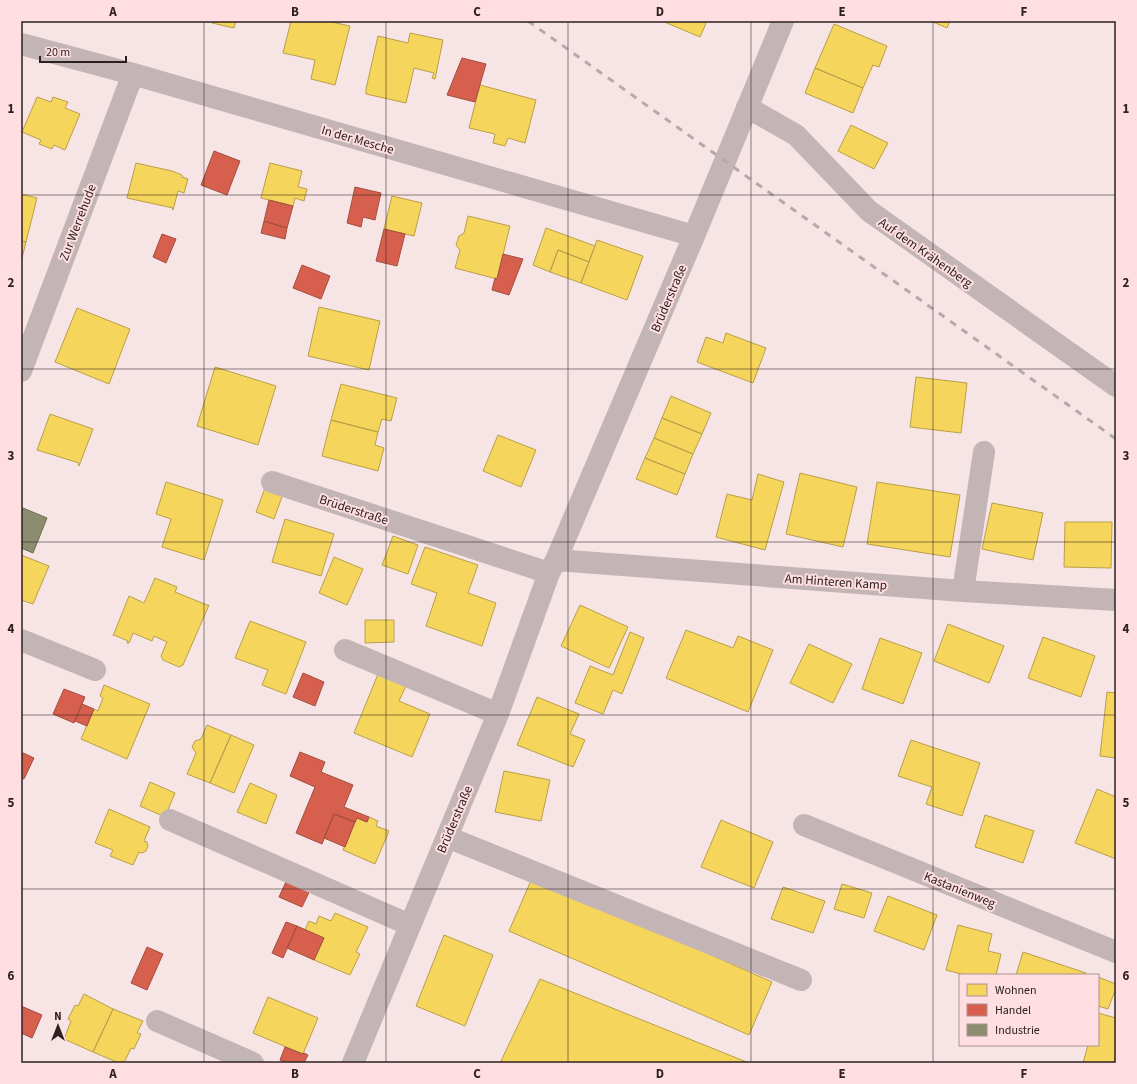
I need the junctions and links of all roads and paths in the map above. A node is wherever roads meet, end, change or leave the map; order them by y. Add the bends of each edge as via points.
1 (783, 21) edge
2 (21, 44) edge
3 (133, 74) junction
4 (747, 107) junction
5 (694, 236) junction
6 (21, 371) edge
7 (1116, 386) edge
8 (984, 452) dead end
9 (272, 482) dead end
10 (553, 567) junction
11 (963, 591) junction
12 (1116, 600) edge
13 (21, 640) edge
14 (345, 650) dead end
15 (94, 670) dead end
16 (498, 714) junction
17 (170, 820) dead end
18 (804, 825) dead end
19 (447, 837) junction
20 (410, 925) junction
21 (1116, 952) edge
22 (801, 980) dead end
23 (157, 1021) dead end
24 (253, 1063) edge
25 (353, 1063) edge

1 - 4 street, Brüderstraße
2 - 3 street, In der Mesche
3 - 5 street, In der Mesche
3 - 6 street, Zur Werrehude
4 - 5 street, Brüderstraße
4 - 7 street, Auf dem Krähenberg via 796,135 869,211
5 - 10 street, Brüderstraße
8 - 11 street
9 - 10 street, Brüderstraße
10 - 11 street, Am Hinteren Kamp
10 - 16 street, Brüderstraße
11 - 12 street, Am Hinteren Kamp
13 - 15 street
14 - 16 street
16 - 19 street, Brüderstraße
17 - 20 street
18 - 21 street, Kastanienweg
19 - 20 street, Brüderstraße
19 - 22 street
20 - 25 street, Brüderstraße
23 - 24 street

